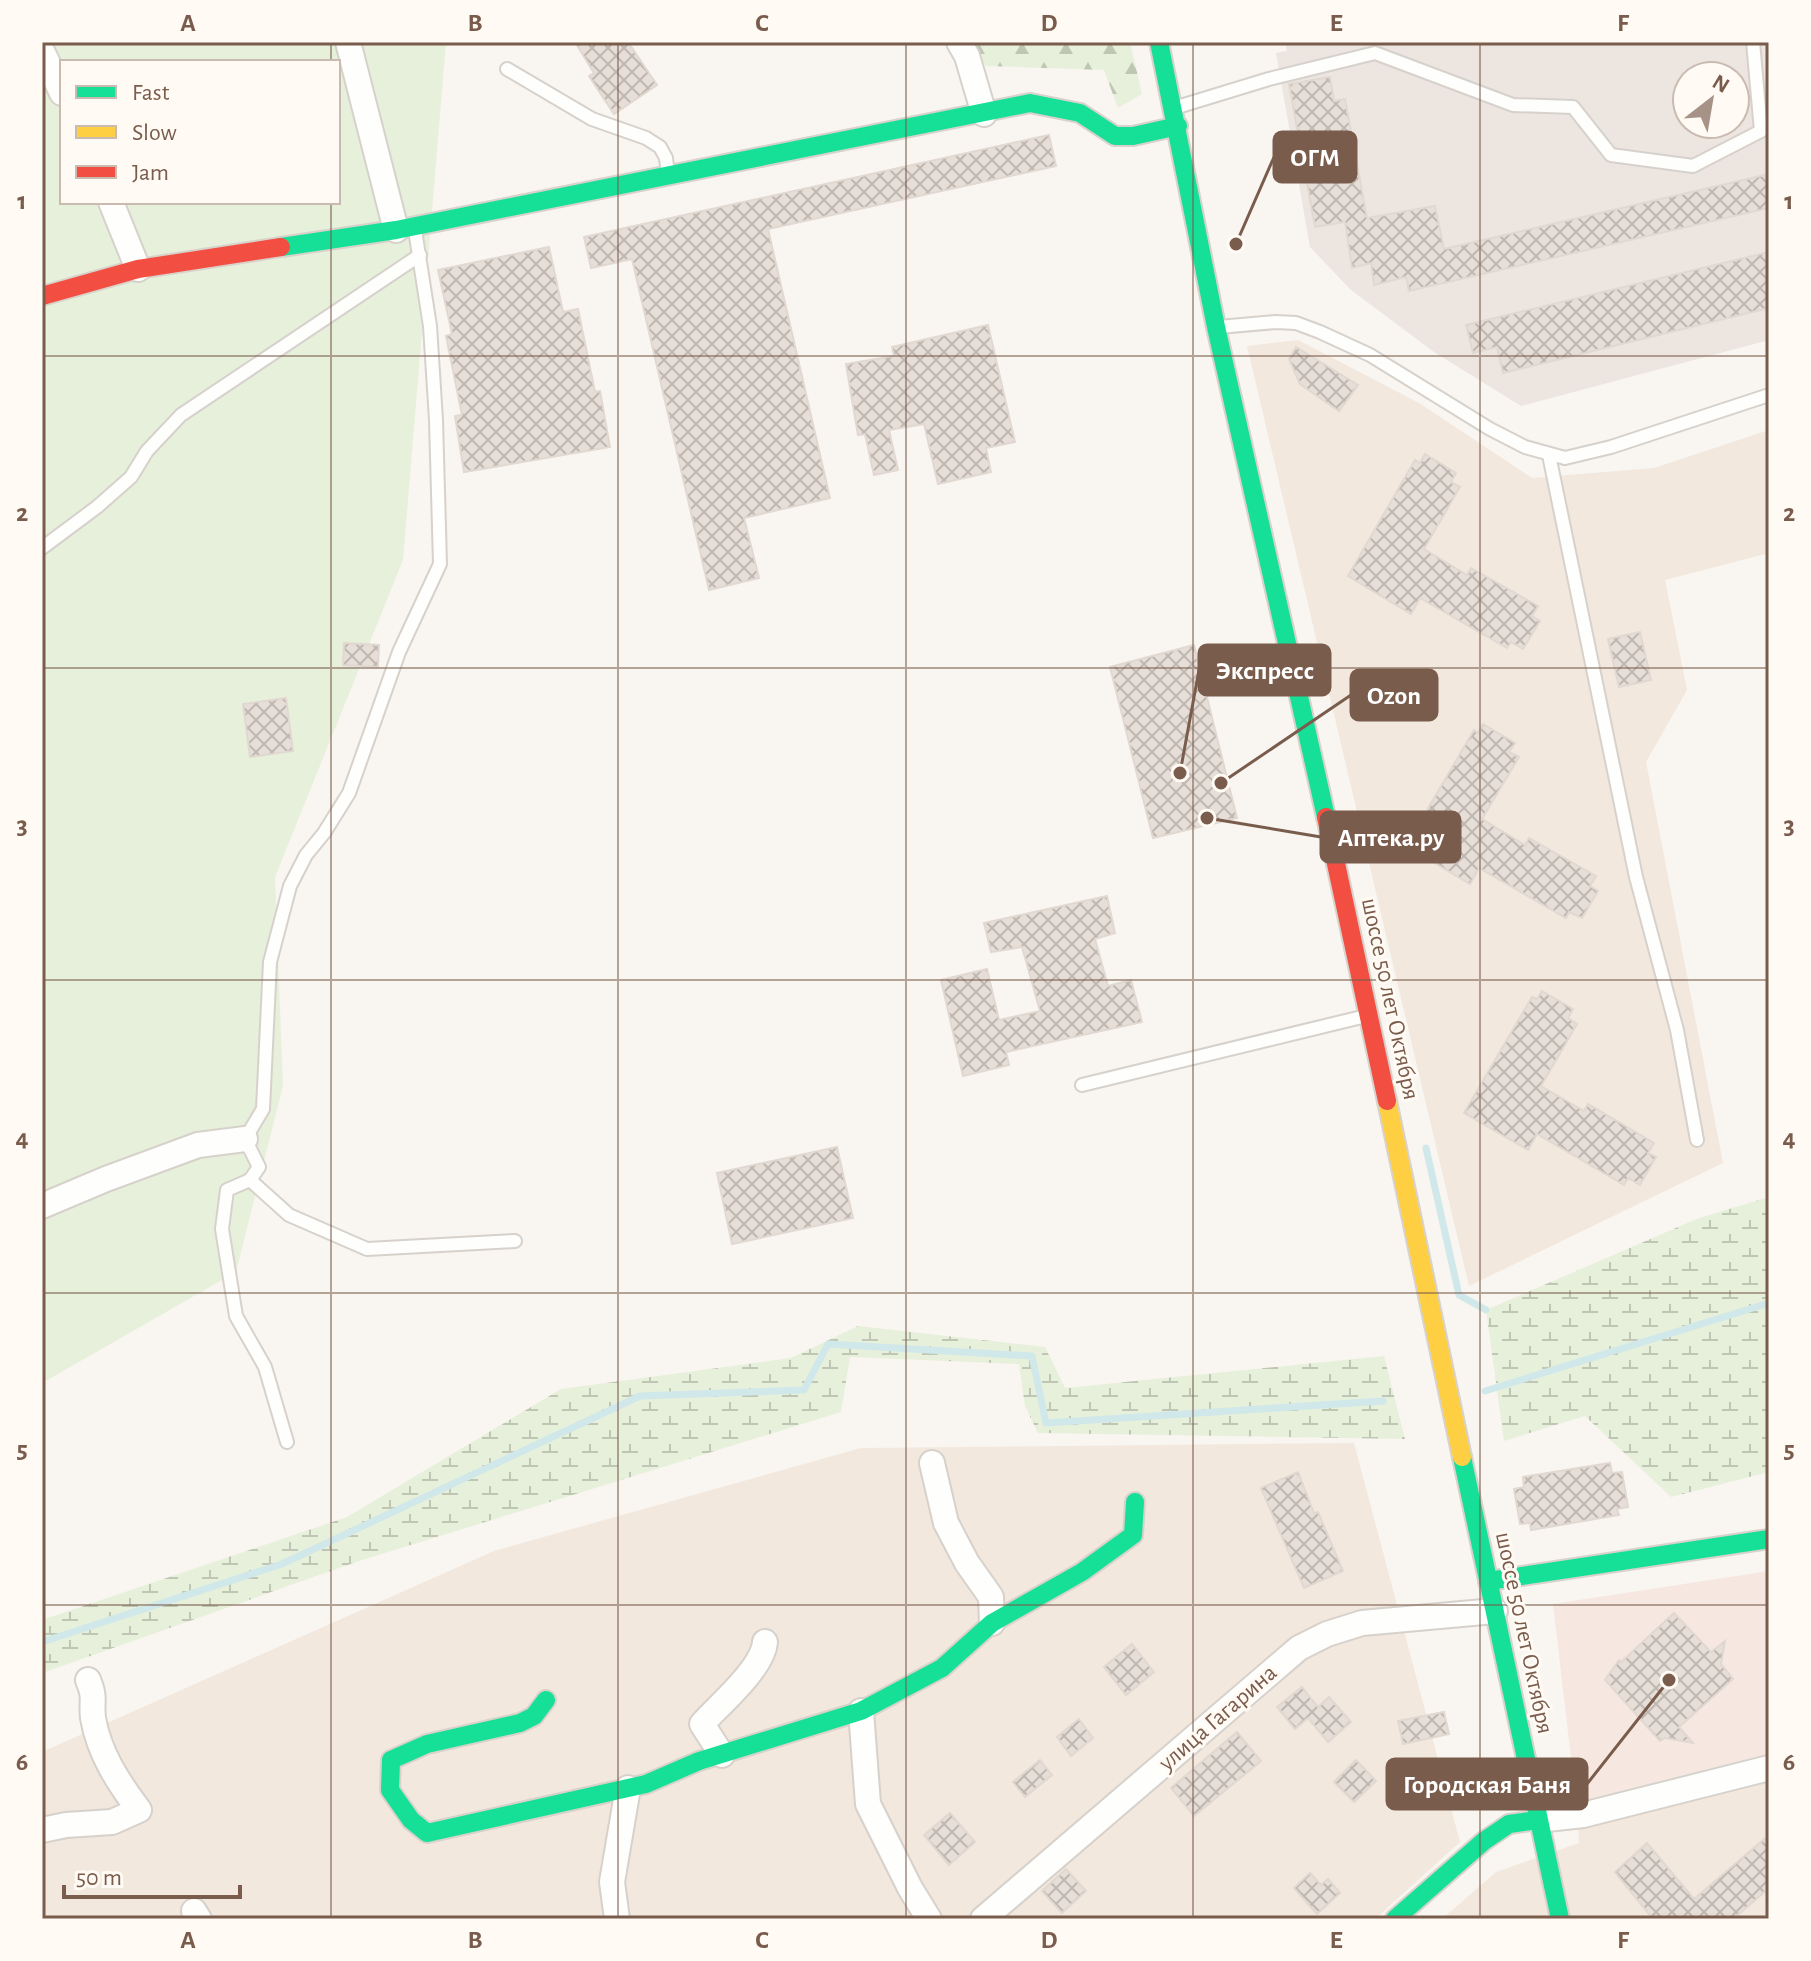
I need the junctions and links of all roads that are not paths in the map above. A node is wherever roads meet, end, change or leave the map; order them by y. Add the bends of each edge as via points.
1 (348, 42) edge
2 (959, 42) edge
3 (1159, 42) edge
4 (1753, 42) edge
5 (42, 51) edge
6 (507, 69) dead end
7 (60, 89) edge
8 (984, 114) junction
9 (1176, 117) junction
10 (669, 176) junction
11 (112, 204) edge
12 (405, 228) junction
13 (420, 255) junction
14 (138, 269) junction
15 (42, 296) edge
16 (1216, 327) junction
17 (1769, 395) edge
18 (1549, 455) junction
19 (42, 548) edge
20 (1369, 1015) junction
21 (1082, 1085) dead end
22 (245, 1139) junction
23 (1697, 1140) dead end
24 (250, 1180) junction
25 (42, 1206) edge
26 (515, 1241) dead end
27 (287, 1442) dead end
28 (932, 1463) dead end
29 (1135, 1502) dead end
30 (1769, 1539) edge
31 (1488, 1581) junction
32 (1495, 1611) junction
33 (992, 1623) junction
34 (765, 1642) dead end
35 (88, 1680) dead end
36 (546, 1700) dead end
37 (861, 1711) junction
38 (722, 1755) junction
39 (1769, 1768) edge
40 (628, 1788) junction
41 (1538, 1820) junction
42 (42, 1830) edge
43 (617, 1919) edge
44 (929, 1919) edge
45 (983, 1919) edge
46 (1395, 1919) edge
47 (1560, 1919) edge

1 - 12 street
2 - 8 street
3 - 9 street, шоссе 50 лет Октября
4 - 9 lane via 1761,131 1693,166 1611,155 1573,107 1513,105 1375,53 1269,79
5 - 7 street
6 - 10 lane via 592,119 660,147
8 - 9 street via 1030,103 1060,107 1080,113 1115,136 1133,136
8 - 10 street
9 - 16 street, шоссе 50 лет Октября
10 - 12 street
11 - 14 street
12 - 13 lane
12 - 14 street
13 - 19 lane via 181,415 131,477
13 - 22 lane via 430,326 440,564 399,652 349,793 290,886 270,962 263,1109
14 - 15 street
16 - 18 lane via 1276,322 1320,332 1370,355 1490,429
16 - 20 street, шоссе 50 лет Октября
17 - 18 lane via 1611,447 1565,458
18 - 23 lane via 1636,877 1677,1030
20 - 21 lane
20 - 31 street, шоссе 50 лет Октября
22 - 24 lane via 259,1167
22 - 25 street via 198,1145
24 - 26 lane via 289,1215 367,1249
24 - 27 lane via 227,1190 222,1229 236,1316 265,1367
28 - 33 street via 946,1523 991,1597
29 - 33 street via 1133,1535 1082,1572
30 - 31 street
31 - 32 street, шоссе 50 лет Октября
32 - 41 street, шоссе 50 лет Октября
32 - 45 street, улица Гагарина via 1362,1623 1299,1648
33 - 37 street via 942,1668
34 - 38 street via 751,1671 702,1724
35 - 42 street via 111,1772 139,1810 112,1822
36 - 40 street via 534,1716 520,1723 427,1744 391,1760 390,1790 411,1820 427,1833
37 - 38 street
37 - 44 street via 868,1804
38 - 40 street
39 - 41 street via 1583,1815
40 - 43 street via 612,1882
41 - 46 street via 1509,1824 1484,1841
41 - 47 street, шоссе 50 лет Октября

